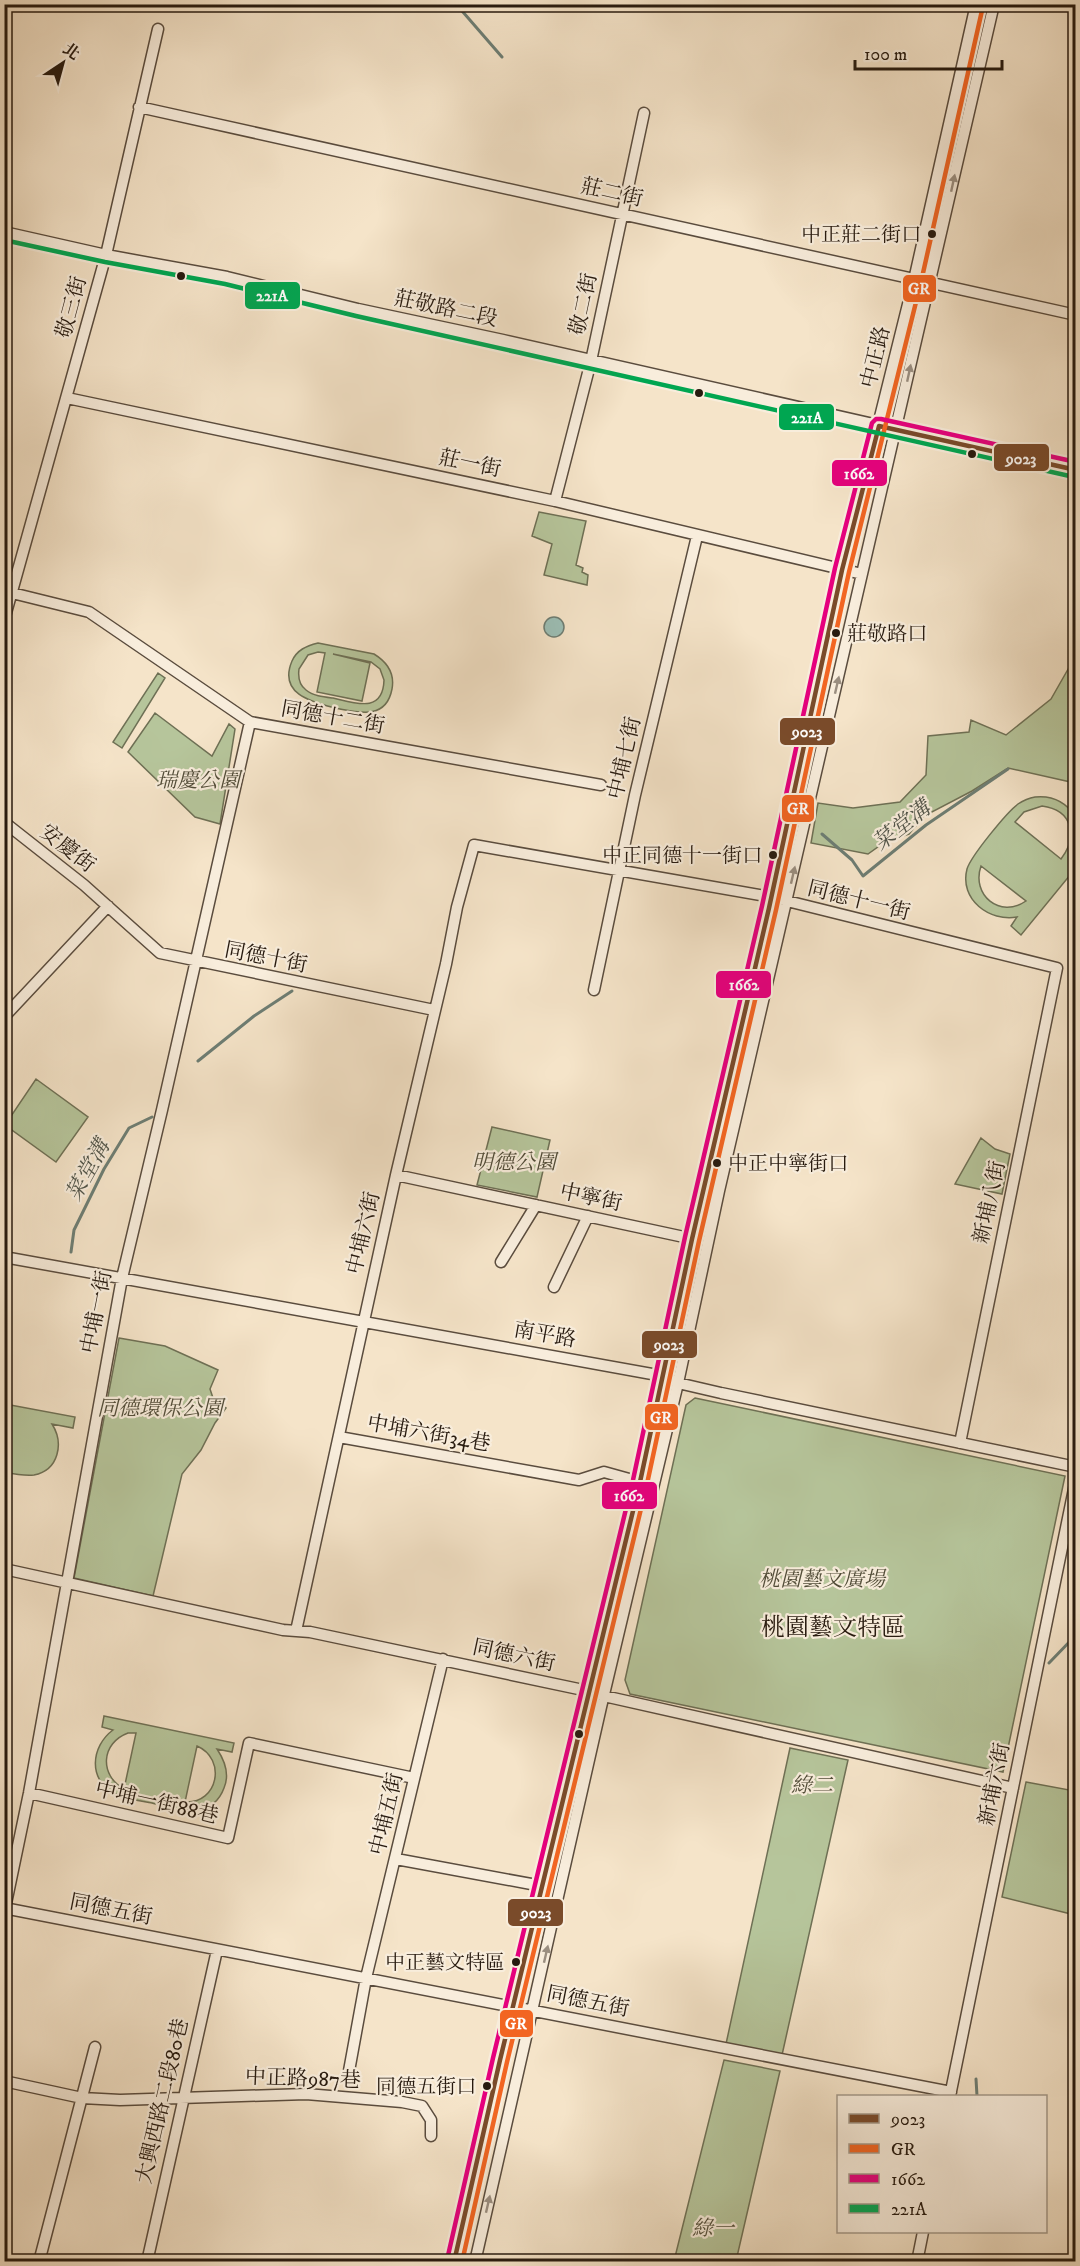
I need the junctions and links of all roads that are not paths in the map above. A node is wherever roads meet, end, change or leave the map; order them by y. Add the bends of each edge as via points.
1 (976, 4) edge
2 (994, 4) edge
3 (158, 29) dead end
4 (140, 107) junction
5 (644, 113) dead end
6 (623, 215) junction
7 (4, 232) edge
8 (106, 255) junction
9 (914, 280) junction
10 (930, 283) junction
11 (1076, 315) edge
12 (591, 361) junction
13 (67, 398) junction
14 (879, 426) junction
15 (896, 430) junction
16 (1076, 470) edge
17 (555, 501) junction
18 (696, 536) junction
19 (842, 570) junction
20 (862, 574) junction
21 (8, 592) edge
22 (4, 620) edge
23 (250, 722) junction
24 (601, 785) dead end
25 (4, 822) edge
26 (474, 845) joint
27 (619, 872) junction
28 (771, 897) junction
29 (787, 902) junction
30 (108, 906) junction
31 (195, 962) junction
32 (1057, 968) joint
33 (594, 990) dead end
34 (434, 1010) junction
35 (4, 1017) edge
36 (396, 1175) junction
37 (536, 1205) junction
38 (588, 1216) junction
39 (692, 1239) junction
40 (707, 1242) junction
41 (4, 1257) edge
42 (501, 1262) dead end
43 (122, 1278) junction
44 (554, 1287) dead end
45 (363, 1322) junction
46 (663, 1376) junction
47 (678, 1383) junction
48 (339, 1437) junction
49 (960, 1443) junction
50 (1076, 1467) edge
51 (1076, 1479) edge
52 (640, 1482) junction
53 (4, 1569) edge
54 (66, 1583) junction
55 (296, 1631) junction
56 (443, 1659) junction
57 (588, 1691) junction
58 (604, 1696) junction
59 (414, 1779) junction
60 (1013, 1788) junction
61 (29, 1793) junction
62 (396, 1859) junction
63 (542, 1886) junction
64 (5, 1910) edge
65 (217, 1950) junction
66 (366, 1978) junction
67 (513, 2007) junction
68 (533, 2011) junction
69 (95, 2047) dead end
70 (349, 2071) dead end
71 (4, 2081) edge
72 (951, 2094) edge
73 (182, 2097) junction
74 (82, 2098) junction
75 (431, 2136) dead end
76 (923, 2233) edge
77 (39, 2262) edge
78 (147, 2262) edge
79 (454, 2262) edge
80 (475, 2262) edge
81 (917, 2262) edge

1 - 9 street, 中正路
10 -> 2 street, 中正路
3 - 4 street, 敬三街
4 - 6 street, 莊二街
4 - 8 street, 敬三街
5 - 6 street, 敬二街
6 - 9 street, 莊二街
6 - 12 street, 敬二街
7 - 8 street, 莊敬路二段
8 - 12 street, 莊敬路二段 via 227,277
8 - 13 street, 敬三街
9 - 10 street, 莊二街
9 - 14 street, 中正路
10 - 11 street, 莊二街
15 -> 10 street, 中正路
12 - 14 street, 莊敬路二段
12 - 17 street, 敬二街
13 - 17 street, 莊一街
13 - 21 street, 敬三街
14 - 15 street, 莊敬路二段
14 - 19 street, 中正路
15 - 16 street, 莊敬路二段
15 - 20 street, 中正路
17 - 18 street, 莊一街
18 - 19 street, 莊一街
18 - 27 street, 中埔七街
19 - 20 street, 莊一街
19 - 28 street, 中正路
29 -> 20 street, 中正路
21 - 22 street, 敬三街
21 - 23 street, 同德十二街 via 89,612
23 - 24 street, 同德十二街
23 - 31 street, 中埔一街
25 - 30 street, 安慶街
26 - 27 street, 同德十一街
26 - 34 street, 中埔六街
27 - 28 street, 同德十一街
27 - 33 street, 中埔七街
28 - 29 street, 同德十一街
28 - 39 street, 中正路
29 - 32 street, 同德十一街
29 - 40 street, 中正路
30 - 31 street, 同德十街 via 160,953
30 - 35 street
31 - 34 street, 同德十街
31 - 43 street, 中埔一街
32 - 49 street, 新埔八街
34 - 36 street, 中埔六街
36 - 37 street, 中寧街
36 - 45 street, 中埔六街
37 - 38 street, 中寧街
37 - 42 street
38 - 39 street, 中寧街
38 - 44 street
39 - 40 street, 中寧街
39 - 46 street, 中正路
40 - 47 street, 中正路
41 - 43 street, 南平路
43 - 45 street, 南平路
43 - 54 street, 中埔一街
45 - 46 street, 南平路
45 - 48 street, 中埔六街
46 - 47 street, 南平路
46 - 52 street, 中正路
47 - 49 street, 南平路
47 - 58 street, 中正路
48 - 52 street, 中埔六街34巷 via 579,1480 604,1472
48 - 55 street, 中埔六街
49 - 50 street, 南平路
51 - 60 street, 新埔六街
52 - 57 street, 中正路
53 - 54 street, 同德六街
54 - 55 street, 同德六街
54 - 61 street, 中埔一街
55 - 56 street, 同德六街
56 - 57 street, 同德六街
56 - 59 street, 中埔五街
57 - 58 street, 同德六街
57 - 63 street, 中正路
58 - 60 street, 同德六街
68 -> 58 street, 中正路
59 - 61 street, 中埔一街88巷 via 249,1743 228,1838
59 - 62 street, 中埔五街
60 - 72 street, 新埔六街
61 - 64 street, 中埔一街
62 - 63 street
62 - 66 street, 中埔五街
63 - 67 street, 中正路
64 - 65 street, 同德五街
65 - 66 street, 同德五街
65 - 73 street, 大興西路二段80巷
66 - 67 street, 同德五街
66 - 70 street, 中埔五街
67 - 68 street, 同德五街
67 - 79 street, 中正路
68 - 72 street, 同德五街
80 -> 68 street, 中正路
69 - 74 street
71 - 74 street, 中正路987巷
73 - 74 street, 中正路987巷
73 - 75 street, 中正路987巷 via 306,2094 422,2106 431,2120
73 - 78 street, 大興西路二段80巷
74 - 77 street
76 - 81 street

